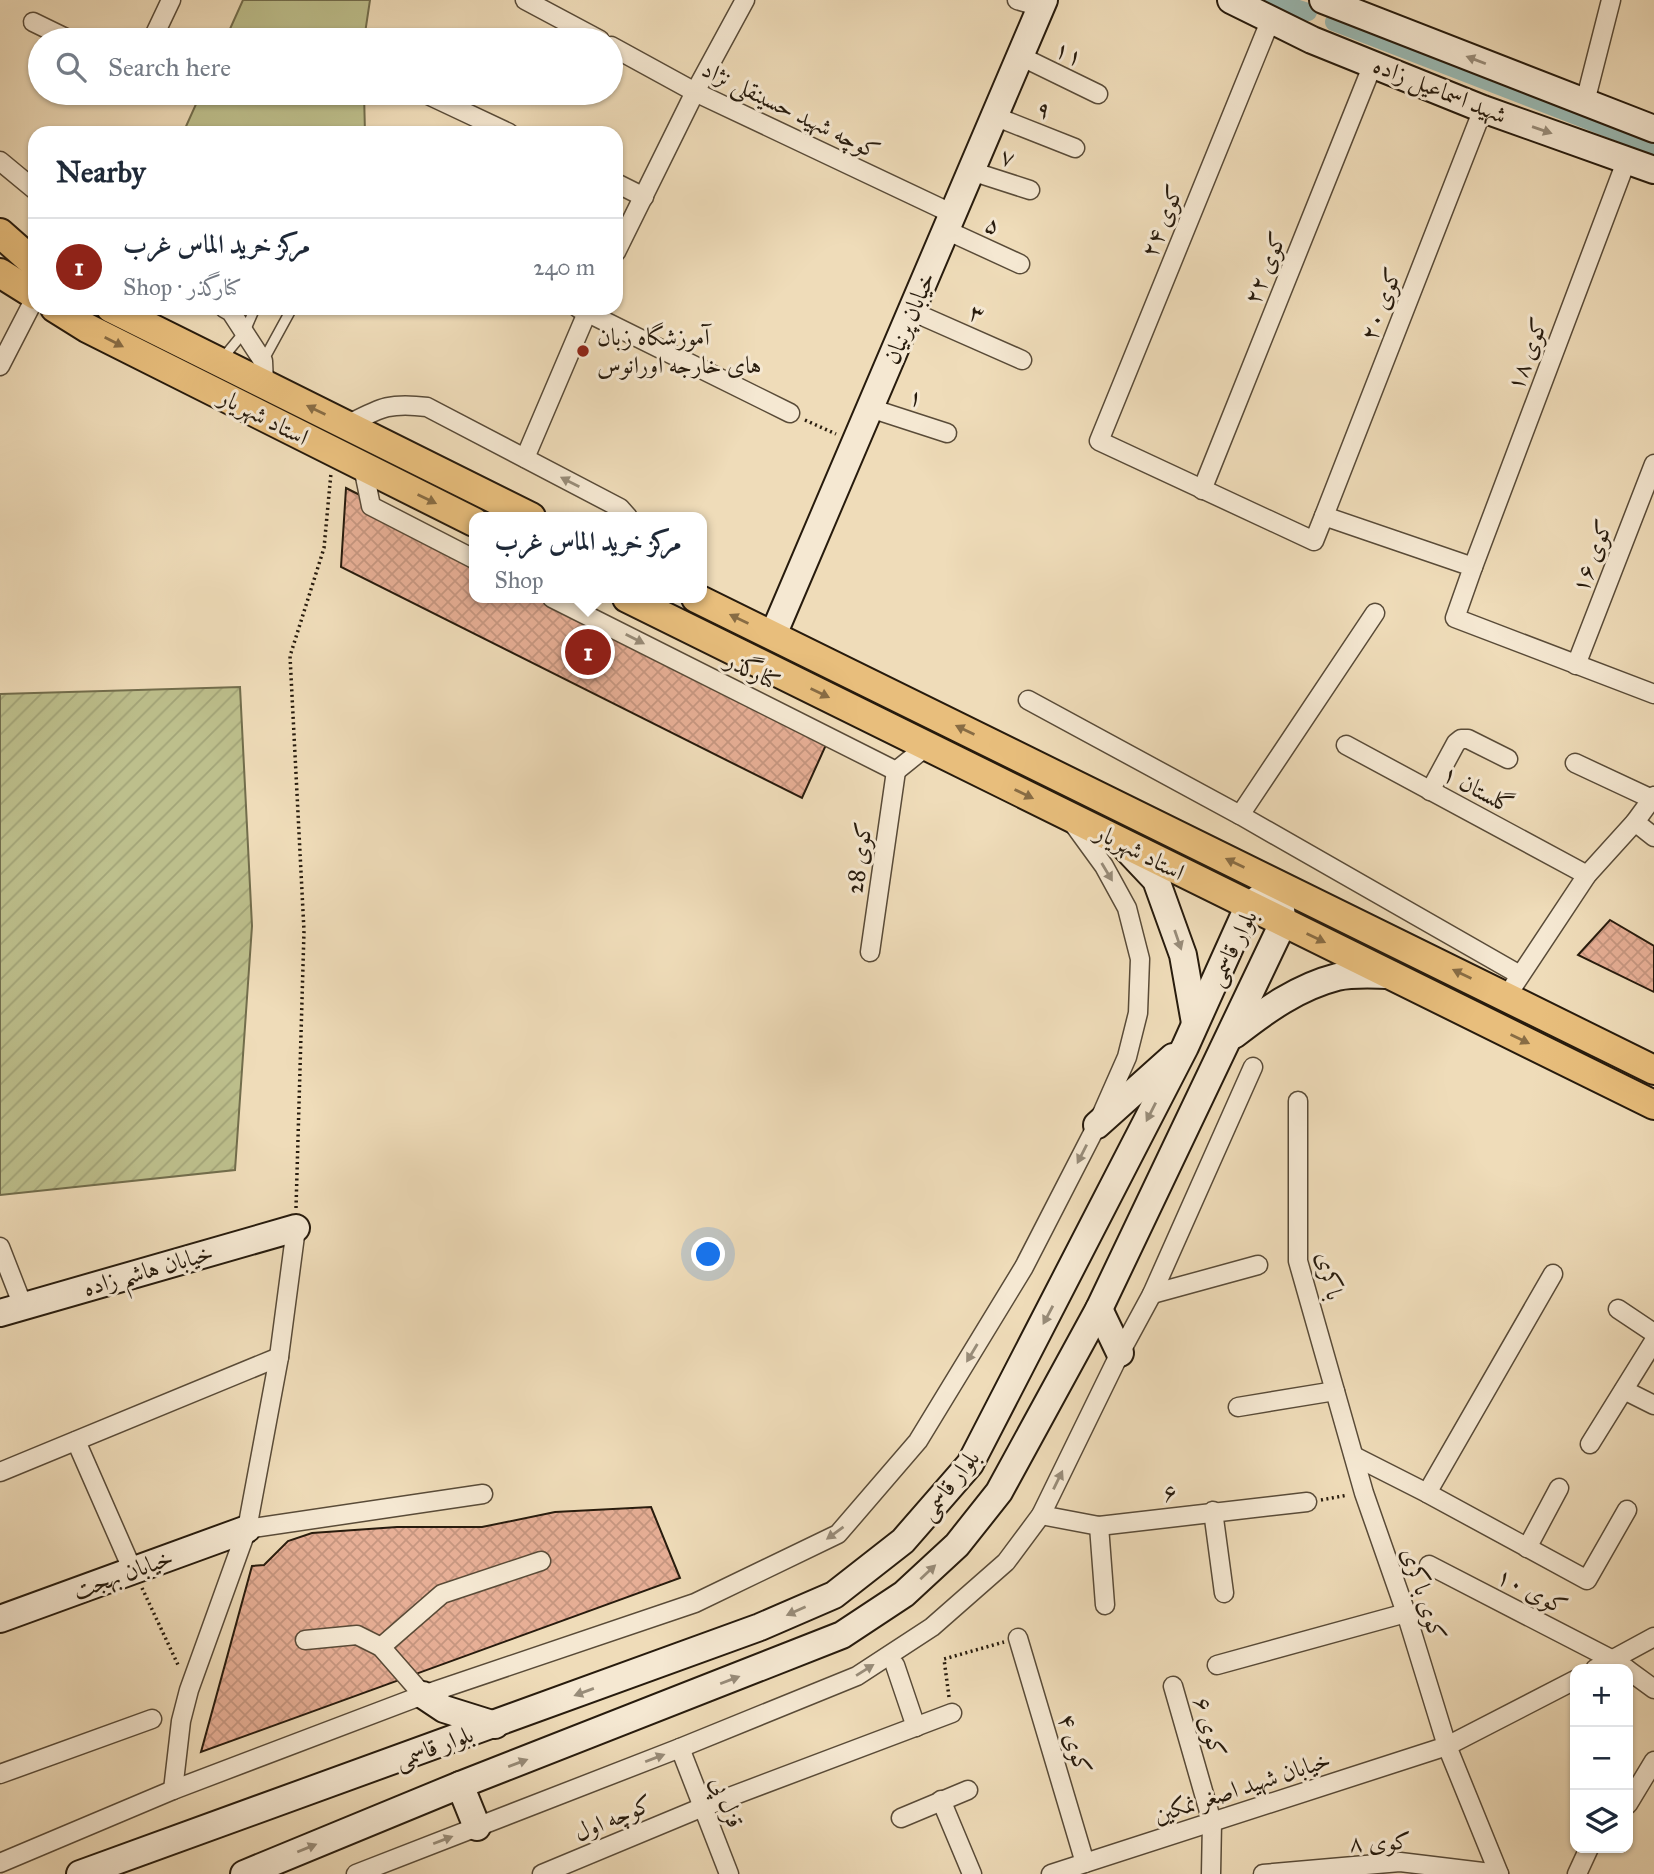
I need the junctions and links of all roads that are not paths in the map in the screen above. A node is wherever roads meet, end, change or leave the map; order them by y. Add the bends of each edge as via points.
1 (171, 0) edge
2 (525, 0) edge
3 (745, 0) edge
4 (1231, 0) edge
5 (1611, 0) edge
6 (1326, 1) edge
7 (1034, 2) edge
8 (1271, 19) junction
9 (33, 22) dead end
10 (45, 28) edge
11 (158, 28) edge
12 (578, 28) edge
13 (1312, 40) junction
14 (623, 53) edge
15 (1020, 56) junction
16 (1376, 64) junction
17 (695, 92) junction
18 (1098, 94) dead end
19 (1585, 102) junction
20 (450, 105) edge
21 (1483, 109) junction
22 (994, 116) junction
23 (494, 126) edge
24 (1654, 130) edge
25 (1075, 148) dead end
26 (1627, 159) junction
27 (0, 161) edge
28 (1654, 170) edge
29 (971, 171) junction
30 (28, 184) edge
31 (623, 186) edge
32 (1030, 190) dead end
33 (644, 197) junction
34 (949, 222) junction
35 (0, 233) edge
36 (623, 238) edge
37 (28, 258) edge
38 (1020, 264) dead end
39 (0, 273) edge
40 (28, 292) edge
41 (28, 311) edge
42 (911, 311) junction
43 (66, 315) edge
44 (125, 315) edge
45 (233, 315) edge
46 (251, 315) edge
47 (289, 315) edge
48 (582, 315) edge
49 (596, 315) edge
50 (245, 331) junction
51 (1022, 360) dead end
52 (220, 362) junction
53 (0, 366) edge
54 (264, 373) junction
55 (870, 408) junction
56 (790, 413) road end
57 (347, 425) junction
58 (947, 433) dead end
59 (410, 457) junction
60 (525, 458) junction
61 (1654, 464) edge
62 (363, 467) junction
63 (397, 484) junction
64 (1202, 490) junction
65 (521, 512) edge
66 (624, 512) edge
67 (1324, 516) junction
68 (469, 520) edge
69 (469, 556) edge
70 (1473, 567) junction
71 (562, 603) edge
72 (637, 603) edge
73 (706, 603) edge
74 (1375, 613) dead end
75 (773, 635) junction
76 (1576, 665) junction
77 (1654, 694) edge
78 (1028, 700) dead end
79 (927, 746) junction
80 (1346, 746) dead end
81 (1508, 759) dead end
82 (1575, 763) dead end
83 (896, 771) junction
84 (1430, 791) junction
85 (1653, 798) edge
86 (1240, 815) junction
87 (1068, 816) junction
88 (1635, 822) junction
89 (1654, 837) edge
90 (1119, 841) junction
91 (1587, 875) junction
92 (1276, 884) junction
93 (1248, 906) junction
94 (1283, 923) junction
95 (870, 952) dead end
96 (1392, 975) junction
97 (1514, 986) junction
98 (1190, 1035) junction
99 (1228, 1041) junction
100 (1254, 1067) dead end
101 (1654, 1070) edge
102 (1298, 1101) dead end
103 (1654, 1105) edge
104 (1097, 1125) junction
105 (296, 1228) joint
106 (0, 1248) edge
107 (1258, 1265) dead end
108 (1553, 1275) dead end
109 (1152, 1294) junction
110 (11, 1309) edge
111 (1099, 1309) junction
112 (1618, 1309) dead end
113 (1654, 1333) edge
114 (1654, 1341) edge
115 (1120, 1353) junction
116 (279, 1357) junction
117 (1624, 1390) junction
118 (1335, 1391) junction
119 (1654, 1405) edge
120 (1238, 1407) dead end
121 (76, 1441) junction
122 (1590, 1444) dead end
123 (1354, 1456) junction
124 (0, 1472) edge
125 (1559, 1488) dead end
126 (1427, 1493) junction
127 (483, 1494) dead end
128 (1307, 1502) road end
129 (1627, 1510) dead end
130 (1213, 1511) junction
131 (1041, 1515) junction
132 (1098, 1527) junction
133 (247, 1529) junction
134 (1527, 1548) junction
135 (541, 1561) dead end
136 (1429, 1565) dead end
137 (133, 1570) junction
138 (1224, 1593) dead end
139 (1105, 1605) dead end
140 (1406, 1613) junction
141 (0, 1619) edge
142 (1654, 1637) edge
143 (1018, 1638) road end
144 (305, 1640) dead end
145 (381, 1647) junction
146 (1619, 1664) edge
147 (1625, 1664) edge
148 (895, 1665) dead end
149 (1217, 1665) dead end
150 (1633, 1673) edge
151 (1570, 1683) edge
152 (1173, 1686) dead end
153 (1654, 1689) edge
154 (423, 1695) junction
155 (951, 1713) road end
156 (152, 1719) dead end
157 (495, 1725) junction
158 (916, 1727) junction
159 (1447, 1746) junction
160 (680, 1748) junction
161 (1654, 1761) edge
162 (0, 1774) edge
163 (460, 1785) junction
164 (173, 1790) junction
165 (968, 1790) dead end
166 (1633, 1796) edge
167 (941, 1800) junction
168 (703, 1807) junction
169 (901, 1818) dead end
170 (1212, 1822) junction
171 (477, 1827) junction
172 (1587, 1853) edge
173 (0, 1863) edge
174 (1085, 1863) junction
175 (80, 1874) edge
176 (244, 1874) edge
177 (356, 1874) edge
178 (542, 1874) edge
179 (729, 1874) edge
180 (972, 1874) edge
181 (1051, 1874) edge
182 (1211, 1874) edge
183 (1263, 1874) edge
184 (1499, 1874) edge
185 (1577, 1874) edge

1 - 11 street
2 - 12 street
3 - 17 street
4 - 8 main road, شهید اسماعیل زاده
5 - 19 street
6 - 13 main road
19 -> 6 main road, شهید اسماعیل زاده
7 - 15 main road, خیابان پرنیان
8 - 13 main road, شهید اسماعیل زاده
8 - 64 street, کوی ۲۴ via 1099,441
9 - 10 street
13 - 16 main road, شهید اسماعیل زاده
14 - 17 street, کوچه شهید حسینقلی نژاد
15 - 18 street, ۱۱
15 - 22 main road, خیابان پرنیان
16 - 21 main road, شهید اسماعیل زاده
16 - 64 street, کوی ۲۲
17 - 33 street
17 - 34 street, کوچه شهید حسینقلی نژاد
19 - 24 main road, شهید اسماعیل زاده
20 - 23 street
21 -> 26 main road, شهید اسماعیل زاده
21 - 67 street, کوی ۲۰
22 - 25 street, ۹
22 - 29 main road, خیابان پرنیان
26 - 28 main road, شهید اسماعیل زاده
26 - 70 street, کوی ۱۸
27 - 30 street
29 - 32 street, ۷
29 - 34 main road, خیابان پرنیان
31 - 33 street
33 - 36 street
34 - 38 street, ۵
34 - 42 main road, خیابان پرنیان
35 - 37 main road
39 - 40 main road
41 - 53 street
42 - 51 street, ۳
42 - 55 main road, خیابان پرنیان
43 -> 62 main road, استاد شهریار
44 - 52 main road, استاد شهریار
45 - 50 street
46 - 50 lane
47 - 54 lane
48 - 60 street
49 - 56 street
50 - 52 lane
50 - 54 street
52 - 54 main road, استاد شهریار
57 -> 54 main road, استاد شهریار
55 - 58 street, ۱
55 - 75 main road, خیابان پرنیان
57 - 59 main road, استاد شهریار
57 - 60 street via 382,407 426,407
59 - 63 main road
59 - 65 main road, استاد شهریار
66 -> 60 street
61 - 76 street, کوی ۱۶
62 - 63 main road, استاد شهریار
62 - 69 street via 371,506
63 -> 68 main road, استاد شهریار
64 - 67 street, کوی ۲۰ via 1314,541
67 - 70 street
70 - 76 street, کوی ۱۸ via 1455,618
71 -> 83 street, کنارگذر
72 -> 79 main road, استاد شهریار
75 -> 73 main road, استاد شهریار
74 - 86 street
92 -> 75 main road, استاد شهریار
76 - 77 street
78 - 86 street
79 - 83 street
79 -> 87 main road, استاد شهریار
80 - 84 street, ۱ گلستان
81 - 84 street via 1461,739
82 - 85 street
83 - 95 street, کوی 28
84 - 91 street, ۱ گلستان
85 - 88 street
86 - 97 street
87 - 90 main road, استاد شهریار
87 -> 104 street via 1127,908 1140,958 1138,1013 1127,1057
88 - 89 street
88 - 91 street
90 - 93 main road, استاد شهریار
90 -> 98 main road via 1156,880 1183,955
91 - 97 street
92 - 93 main road, بلوار قاسمی
92 - 94 main road, بلوار قاسمی
97 -> 92 main road, استاد شهریار
93 - 94 main road, استاد شهریار
93 - 98 main road, بلوار قاسمی
94 -> 96 main road, استاد شهریار
94 - 99 main road, بلوار قاسمی
96 - 99 main road via 1339,976 1299,991 1267,1008
96 -> 103 main road, استاد شهریار
97 - 101 main road, استاد شهریار
98 - 104 main road
98 -> 157 main road, بلوار قاسمی via 971,1464 903,1541 834,1595
99 - 111 main road, بلوار قاسمی
100 - 109 street
102 - 118 street, باکری via 1298,1261
104 -> 154 street via 1024,1267 918,1441 838,1534 695,1604
105 - 110 main road, خیابان هاشم زاده
105 - 116 street
106 - 110 street
107 - 109 street
108 - 126 street
109 - 115 street
111 - 115 main road
163 -> 111 main road, بلوار قاسمی via 842,1635 904,1594 957,1545 999,1492
112 - 113 street
114 - 117 street
131 -> 115 street
116 - 121 street
116 - 133 street
117 - 119 street
117 - 122 street
118 - 120 street
118 - 123 street, باکری
121 - 124 street
121 - 137 street
123 - 126 street
123 - 140 street, کوی باکری
125 - 134 street
126 - 134 street
127 - 133 street
128 - 130 street, ۶
129 - 134 street via 1587,1580
130 - 132 street, ۶
130 - 138 street
131 - 132 street, ۶
160 -> 131 street via 857,1676 932,1626 1006,1562
132 - 139 street
133 - 137 main road, خیابان بهجت
133 - 164 street via 189,1690
135 - 145 street via 442,1594
136 - 146 street, کوی ۱۰
137 - 141 main road, خیابان بهجت
140 - 149 street
140 - 159 street, کوی باکری
142 - 147 street
143 - 174 street, کوی ۴
144 - 145 street via 357,1635
145 - 154 street
148 - 158 street
150 - 153 street, کوی ۱۰
151 - 159 street, خیابان شهید اصغر نمکین
152 - 170 street, کوی ۶
154 - 157 main road via 443,1709
154 - 164 street
155 - 158 street, کوچه اول
156 - 162 street
157 - 175 main road, بلوار قاسمی
158 - 168 street, کوچه اول
159 - 170 street, خیابان شهید اصغر نمکین
159 - 184 street, کوی باکری
160 - 168 street, قزل پی
171 -> 160 street
161 - 166 street
163 - 171 main road
176 -> 163 main road, بلوار قاسمی
164 - 173 street
165 - 167 street
167 - 169 street
167 - 180 street
168 - 178 street, کوچه اول
168 - 179 street, قزل پی
170 - 174 street, خیابان شهید اصغر نمکین
170 - 182 street, کوی ۶
177 -> 171 street
172 - 185 street
174 - 181 street, خیابان شهید اصغر نمکین
183 - 184 street, کوی ۸ via 1400,1862

